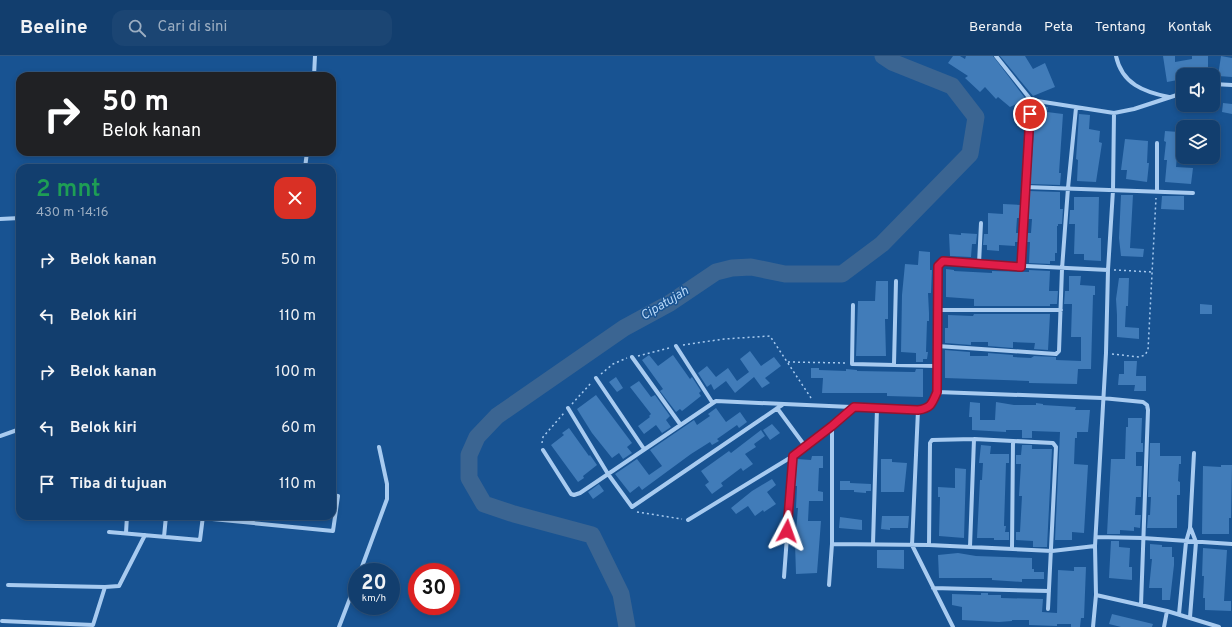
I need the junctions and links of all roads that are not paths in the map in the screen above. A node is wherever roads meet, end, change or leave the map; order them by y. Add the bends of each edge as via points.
1 (315, 56) edge
2 (996, 56) edge
3 (1116, 56) edge
4 (314, 72) edge
5 (1220, 84) edge
6 (1232, 85) edge
7 (1176, 94) edge
8 (1169, 97) junction
9 (1031, 100) junction
10 (1076, 108) junction
11 (1114, 113) junction
12 (1157, 143) dead end
13 (1025, 186) junction
14 (1068, 188) junction
15 (1113, 190) junction
16 (1157, 192) junction
17 (1193, 193) dead end
18 (16, 218) edge
19 (0, 219) edge
20 (981, 223) dead end
21 (979, 264) junction
22 (1021, 267) junction
23 (1062, 269) junction
24 (1108, 270) junction
25 (896, 281) dead end
26 (853, 305) dead end
27 (937, 310) junction
28 (1061, 310) junction
29 (676, 346) dead end
30 (937, 346) junction
31 (632, 357) dead end
32 (894, 364) junction
33 (936, 366) junction
34 (596, 378) dead end
35 (937, 392) junction
36 (1102, 398) junction
37 (712, 402) junction
38 (782, 404) junction
39 (854, 407) junction
40 (568, 408) dead end
41 (777, 408) junction
42 (877, 408) junction
43 (918, 410) junction
44 (680, 424) junction
45 (832, 426) junction
46 (16, 430) edge
47 (0, 436) edge
48 (974, 439) junction
49 (1013, 441) junction
50 (806, 446) junction
51 (379, 447) dead end
52 (644, 449) junction
53 (543, 450) dead end
54 (1194, 453) dead end
55 (793, 456) junction
56 (608, 474) junction
57 (336, 496) edge
58 (336, 510) edge
59 (127, 520) edge
60 (166, 520) edge
61 (202, 520) edge
62 (230, 520) edge
63 (335, 520) edge
64 (688, 520) road end
65 (1190, 528) junction
66 (109, 532) dead end
67 (126, 533) junction
68 (145, 535) junction
69 (164, 536) junction
70 (1096, 537) junction
71 (1143, 538) junction
72 (1186, 542) junction
73 (1196, 542) junction
74 (832, 544) junction
75 (873, 544) junction
76 (1232, 544) edge
77 (929, 545) junction
78 (912, 546) junction
79 (1095, 546) junction
80 (970, 547) junction
81 (1012, 549) junction
82 (1052, 551) junction
83 (363, 563) edge
84 (784, 577) dead end
85 (8, 585) dead end
86 (829, 585) dead end
87 (105, 587) junction
88 (933, 588) junction
89 (1049, 591) junction
90 (1096, 595) junction
91 (348, 604) edge
92 (1141, 605) junction
93 (1048, 609) dead end
94 (1167, 611) junction
95 (1179, 614) junction
96 (1190, 617) junction
97 (2, 621) dead end
98 (339, 627) edge
99 (953, 627) edge
100 (1093, 627) edge
101 (1164, 627) edge
102 (1219, 627) edge

1 - 4 street
2 - 9 street
3 - 8 street via 1121,69 1135,85 1147,92
5 - 6 street
7 - 8 street
8 - 11 street via 1134,110
9 - 10 street
9 - 13 street
10 - 11 street
10 - 14 street
11 - 15 street
12 - 16 street
13 - 14 street
13 - 22 street
14 - 15 street
14 - 23 street
15 - 16 street
15 - 24 street
16 - 17 street
18 - 19 street
20 - 21 street
21 - 22 street
21 - 27 street via 940,262
22 - 23 street
23 - 24 street
23 - 28 street
24 - 36 street
25 - 32 street
26 - 32 street via 852,364
27 - 28 street
27 - 30 street
28 - 30 street via 1060,349 1056,354
29 - 37 street
30 - 33 street
31 - 44 street
32 - 33 street
33 - 35 street
34 - 52 street
35 - 36 street
35 - 43 street via 930,406
36 - 70 street
36 - 71 street via 1143,402 1148,406
37 - 38 street via 724,400
37 - 44 street
38 - 39 street
38 - 41 street
39 - 42 street
39 - 45 street
40 - 56 street
41 - 50 street
41 - 56 street via 632,507
42 - 43 street
42 - 75 street
43 - 78 street
44 - 52 street
45 - 50 street
45 - 74 street
46 - 47 street
48 - 49 street
48 - 77 street via 931,441
48 - 80 street
49 - 81 street
49 - 82 street via 1052,442 1056,445
50 - 55 street
51 - 83 street via 388,484 388,499
52 - 56 street
53 - 56 street via 572,495 580,493
54 - 65 street
55 - 64 street
55 - 84 street
57 - 58 street
59 - 67 street
60 - 69 street
61 - 69 street via 200,540
62 - 63 street via 333,531
65 - 72 street
65 - 73 street
66 - 67 street
67 - 68 street
68 - 69 street
68 - 87 street via 120,586
70 - 71 street
70 - 79 street
71 - 72 street
71 - 92 street
72 - 73 street
72 - 95 street
73 - 76 street
73 - 96 street
74 - 75 street
74 - 86 street
75 - 78 street
77 - 78 street
77 - 80 street
78 - 88 street
79 - 82 street
79 - 90 street
80 - 81 street
81 - 82 street
82 - 89 street
85 - 87 street
87 - 97 street via 93,625
88 - 89 street
88 - 99 street
89 - 93 street
90 - 92 street
90 - 100 street
91 - 98 street
92 - 94 street
94 - 95 street
94 - 101 street
95 - 96 street
96 - 102 street

